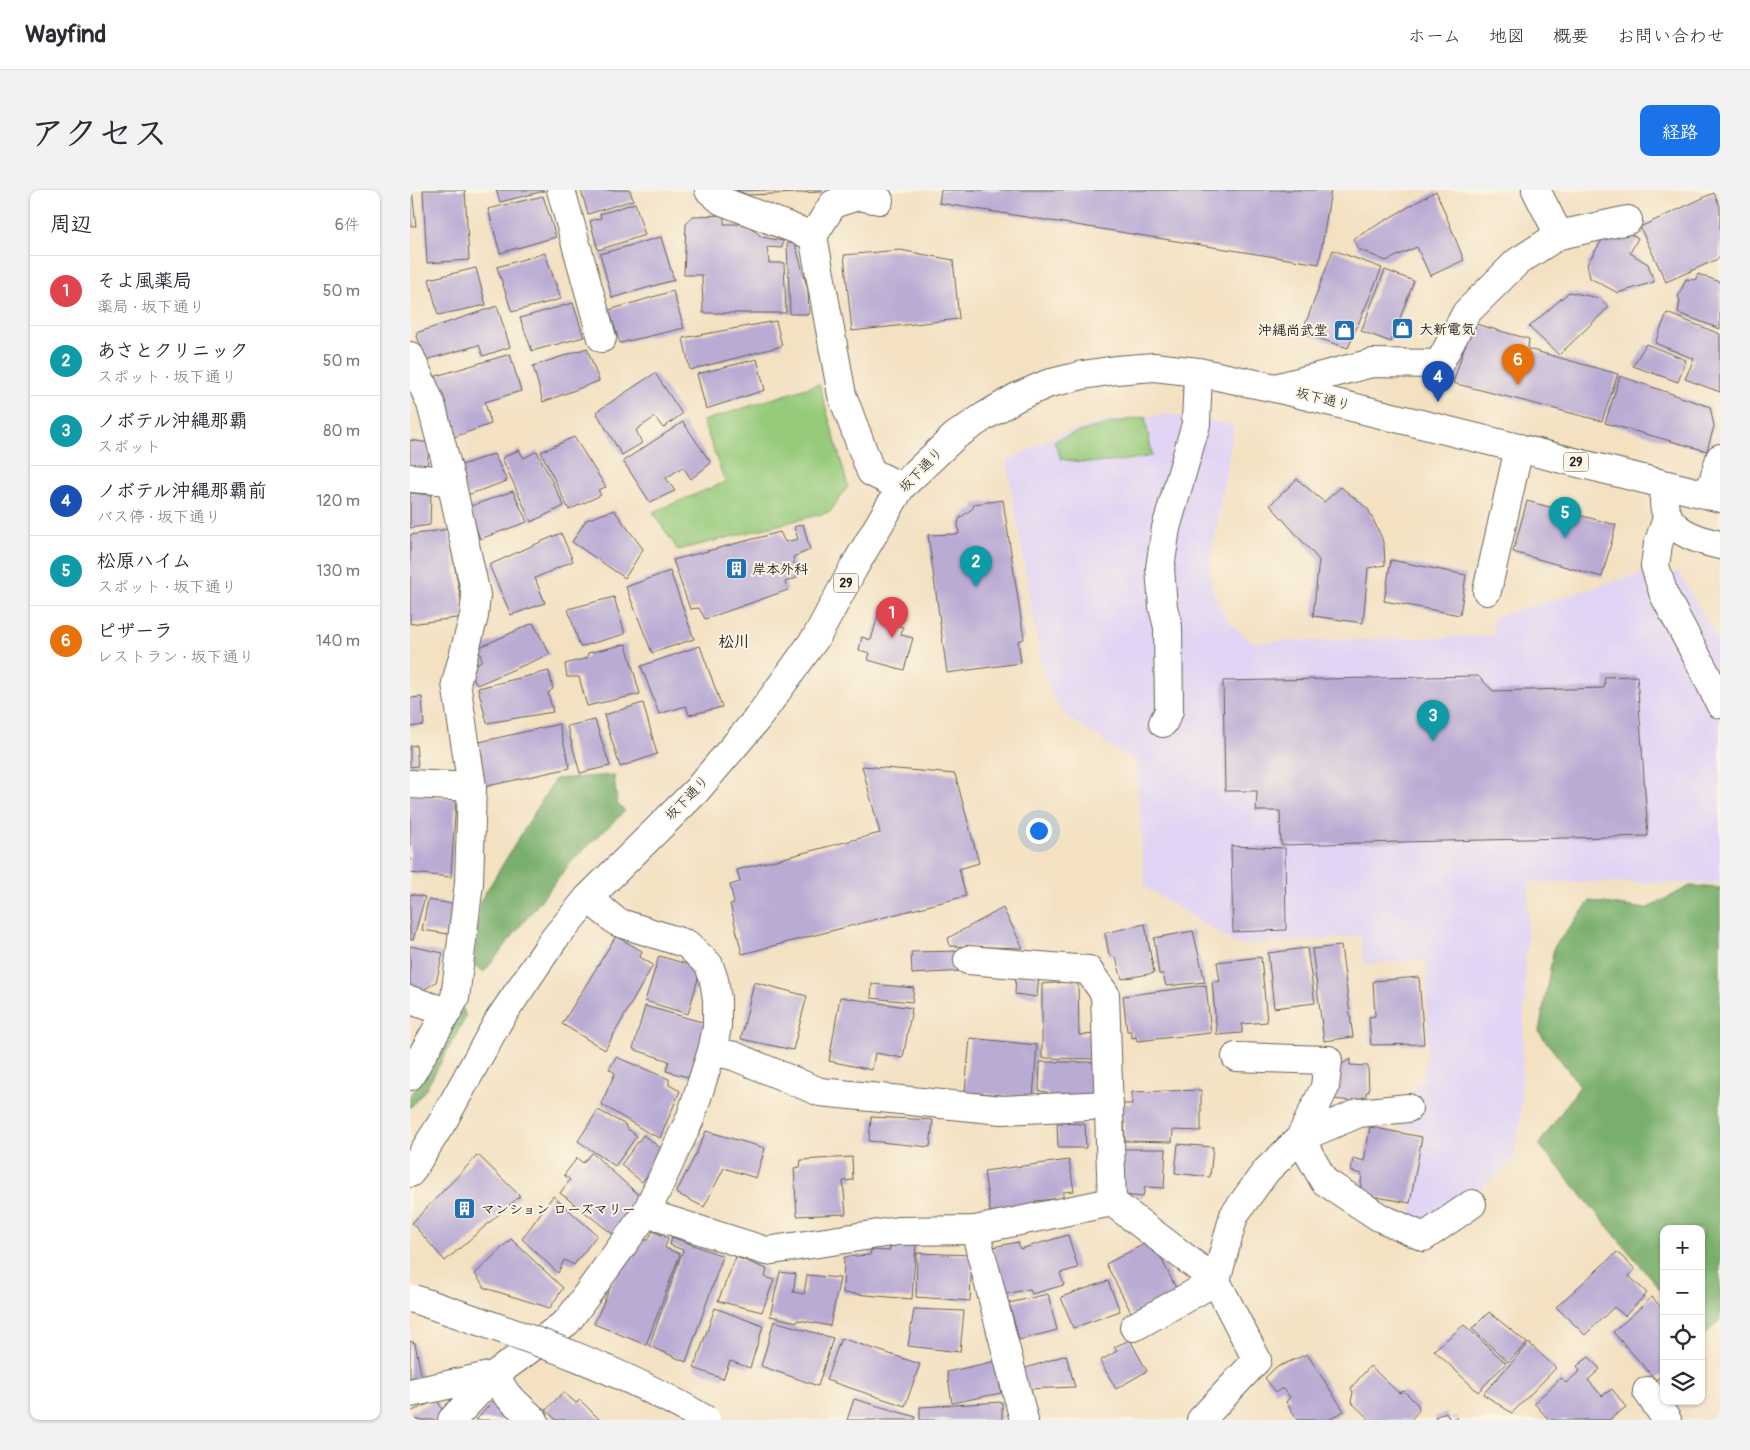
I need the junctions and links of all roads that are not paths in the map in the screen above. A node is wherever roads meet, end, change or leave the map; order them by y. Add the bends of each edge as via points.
1 (561, 190) edge
2 (709, 190) edge
3 (1536, 190) edge
4 (879, 200) dead end
5 (1628, 220) dead end
6 (1559, 235) junction
7 (813, 236) junction
8 (602, 338) dead end
9 (410, 356) edge
10 (1198, 372) junction
11 (1275, 388) junction
12 (1519, 448) junction
13 (1720, 458) edge
14 (410, 478) edge
15 (451, 481) junction
16 (1668, 485) junction
17 (901, 487) junction
18 (1715, 497) edge
19 (1668, 516) junction
20 (1720, 545) edge
21 (1488, 591) dead end
22 (1720, 704) edge
23 (1163, 723) dead end
24 (410, 784) edge
25 (472, 787) junction
26 (588, 898) junction
27 (968, 960) dead end
28 (410, 1000) edge
29 (447, 1012) junction
30 (712, 1051) junction
31 (1236, 1057) dead end
32 (410, 1076) edge
33 (1109, 1105) junction
34 (1408, 1108) dead end
35 (1300, 1138) junction
36 (410, 1173) edge
37 (1112, 1202) junction
38 (1472, 1204) dead end
39 (646, 1213) junction
40 (975, 1230) junction
41 (1216, 1281) junction
42 (412, 1298) edge
43 (1134, 1327) dead end
44 (494, 1374) junction
45 (1647, 1391) dead end
46 (410, 1392) edge
47 (452, 1420) edge
48 (534, 1420) edge
49 (706, 1420) edge
50 (1024, 1420) edge
51 (1201, 1420) edge
52 (1667, 1420) edge

1 - 8 street
2 - 7 street via 722,201
3 - 6 street
4 - 7 street via 858,196 833,204
5 - 6 street
6 - 11 street via 1517,262 1466,313 1439,364 1372,363
7 - 17 street via 842,394 871,472
9 - 15 street via 431,404
10 - 11 street, 坂下通り / 29
10 - 17 street, 坂下通り / 29 via 1154,367 1116,370 1047,384 1017,397 954,436
10 - 23 street via 1196,424 1161,552 1161,592 1168,626 1169,712
11 - 12 street, 坂下通り / 29
12 - 16 street, 坂下通り / 29
12 - 21 street
13 - 18 street
14 - 15 street
15 - 25 street via 476,595 474,616 456,683
16 - 18 street, 坂下通り / 29
16 - 19 street via 1664,501
17 - 26 street, 坂下通り / 29 via 817,636 757,719 696,791
19 - 20 street via 1679,530
19 - 22 street via 1658,544 1655,566 1664,595
24 - 25 street
25 - 29 street via 469,883 455,998
26 - 30 street via 617,922 687,944 709,965 717,999 717,1027
26 - 36 street, 坂下通り / 29 via 554,939 499,1020 431,1142
27 - 33 street via 1088,970 1105,994
28 - 29 street
29 - 32 street
30 - 33 street via 734,1056 820,1092 1002,1110
30 - 39 street via 690,1119
31 - 35 street via 1328,1060 1325,1087
33 - 37 street
34 - 35 street via 1359,1113
35 - 38 street via 1324,1181 1379,1217 1424,1237
35 - 41 street via 1266,1171 1234,1215
37 - 40 street
37 - 41 street
39 - 40 street via 766,1251 898,1231
39 - 44 street via 567,1322
40 - 50 street
41 - 43 street
41 - 51 street via 1257,1360
42 - 49 street, bridge via 579,1357
44 - 46 street
44 - 47 street
44 - 48 street via 507,1395
45 - 52 street

